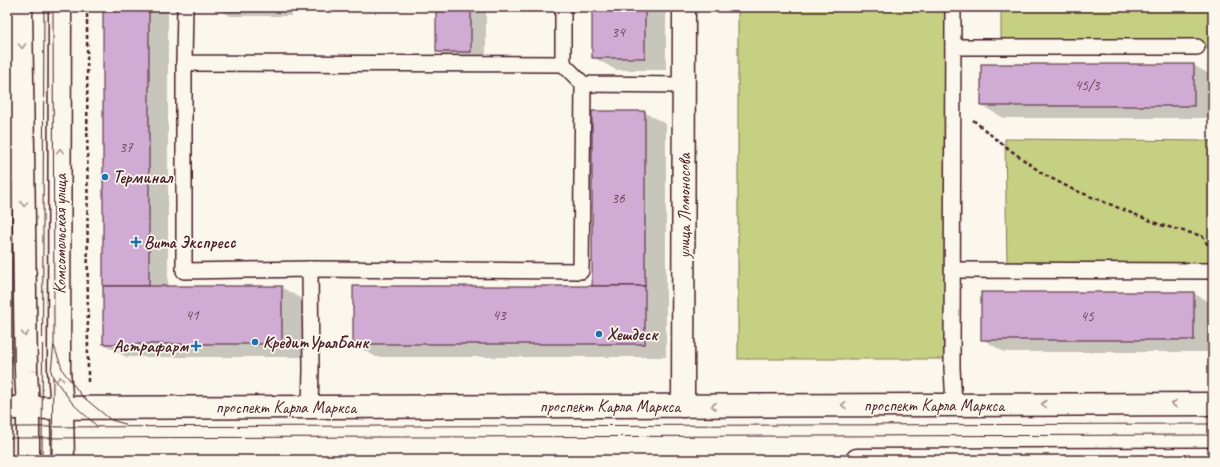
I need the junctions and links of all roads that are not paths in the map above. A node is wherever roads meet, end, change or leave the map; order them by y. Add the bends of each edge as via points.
1 (21, 7) edge
2 (60, 7) edge
3 (184, 7) edge
4 (563, 7) edge
5 (684, 7) edge
6 (953, 7) edge
7 (953, 47) junction
8 (1197, 47) dead end
9 (184, 63) junction
10 (563, 64) junction
11 (583, 84) junction
12 (683, 85) junction
13 (15, 173) edge
14 (310, 270) junction
15 (953, 270) junction
16 (1213, 271) edge
17 (1213, 404) edge
18 (954, 405) junction
19 (683, 406) junction
20 (62, 407) junction
21 (310, 407) junction
22 (18, 408) edge
23 (1213, 459) edge
24 (28, 460) edge
25 (63, 460) edge
26 (857, 460) edge
27 (1046, 460) edge

1 -> 13 main road, Комсомольская улица
20 -> 2 main road, Комсомольская улица via 59,371
3 - 9 lane
4 - 10 lane
5 - 12 main road, улица Ломоносова
6 - 7 lane
7 - 8 lane
7 - 15 lane
9 - 10 lane
9 - 14 lane via 184,271
10 - 11 lane
11 - 12 lane
11 - 14 lane via 581,272
12 - 19 main road, улица Ломоносова
13 -> 22 main road, Комсомольская улица via 26,371
14 - 21 lane
15 - 16 lane
15 - 18 lane
17 -> 18 main road, проспект Карла Маркса
18 -> 19 main road, проспект Карла Маркса
19 - 21 main road, проспект Карла Маркса
20 - 21 main road, проспект Карла Маркса
20 - 22 main road, проспект Карла Маркса
20 - 25 main road, Комсомольская улица
22 - 24 main road, Комсомольская улица
23 - 27 main road
26 - 27 main road

